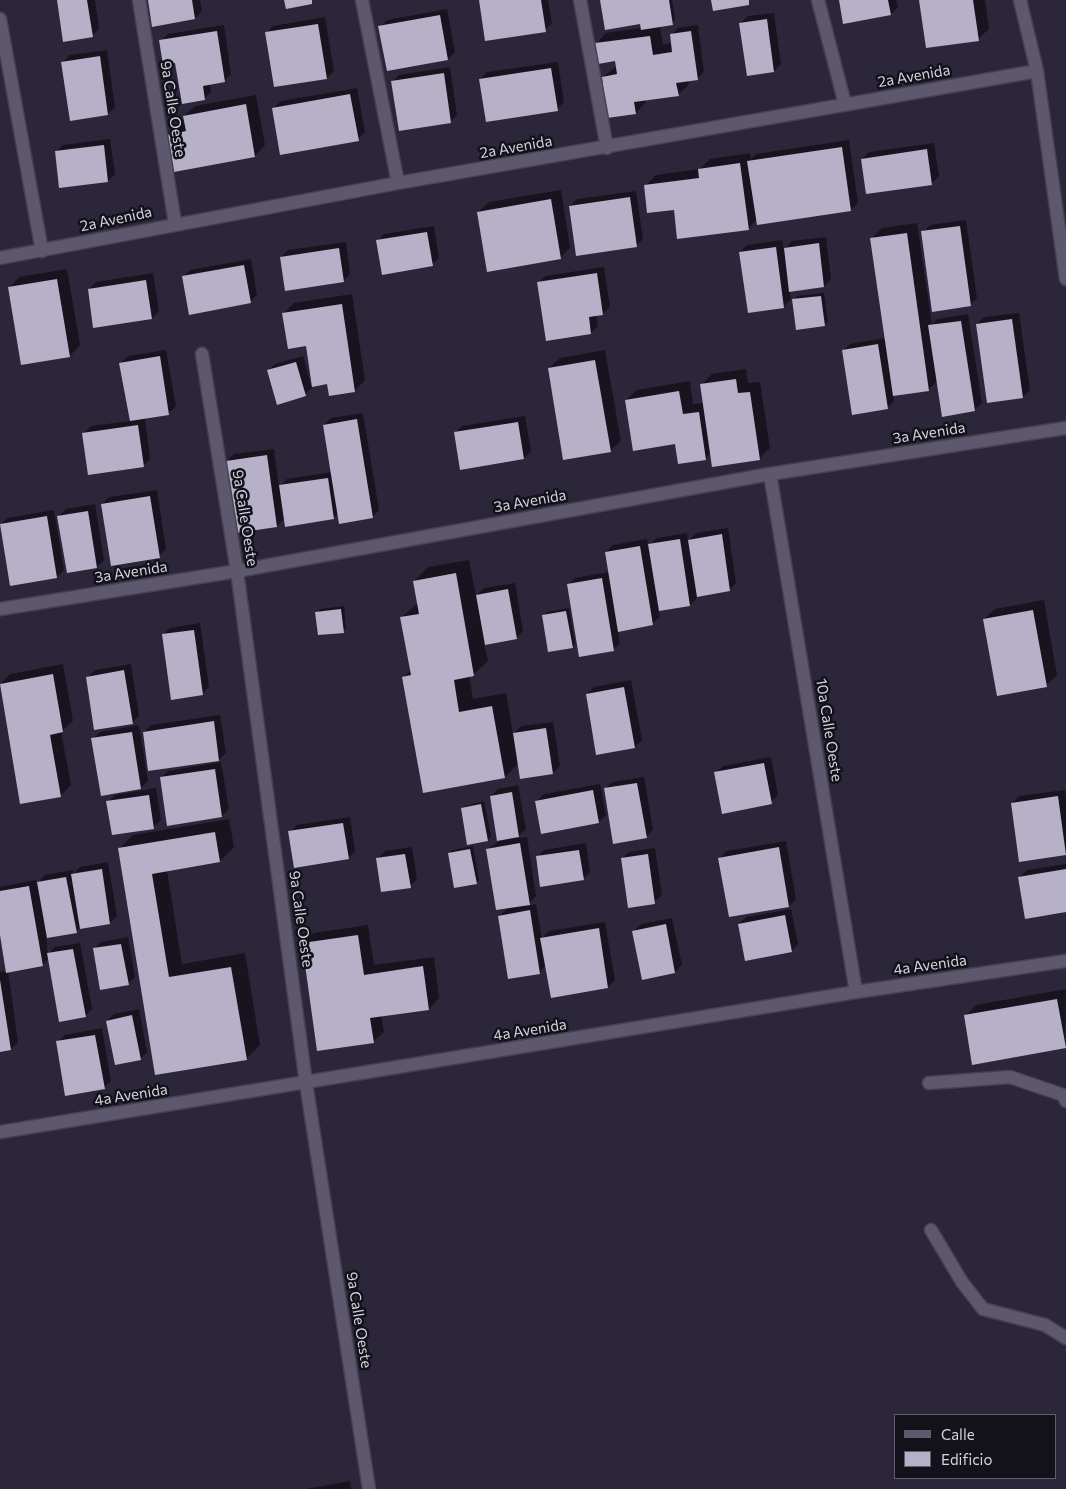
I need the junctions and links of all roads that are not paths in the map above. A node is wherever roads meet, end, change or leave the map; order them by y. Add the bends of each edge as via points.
1 (139, 0) edge
2 (362, 0) edge
3 (580, 0) edge
4 (818, 0) edge
5 (1020, 0) edge
6 (0, 19) edge
7 (1037, 72) junction
8 (846, 104) junction
9 (607, 148) junction
10 (398, 183) junction
11 (175, 224) junction
12 (42, 251) junction
13 (0, 258) edge
14 (1066, 279) edge
15 (202, 354) dead end
16 (1066, 428) edge
17 (770, 474) junction
18 (237, 571) junction
19 (0, 609) edge
20 (1066, 961) edge
21 (856, 992) junction
22 (306, 1083) junction
23 (929, 1083) dead end
24 (1066, 1101) edge
25 (0, 1132) edge
26 (931, 1230) dead end
27 (1066, 1338) edge
28 (369, 1489) edge

1 - 11 street, 9a Calle Oeste
2 - 10 street
3 - 9 street
4 - 8 street
5 - 7 street
6 - 12 street
7 - 8 street, 2a Avenida
7 - 14 street
8 - 9 street, 2a Avenida
9 - 10 street, 2a Avenida
10 - 11 street, 2a Avenida
11 - 12 street, 2a Avenida
12 - 13 street, 2a Avenida
15 - 18 street, 9a Calle Oeste
16 - 17 street, 3a Avenida
17 - 18 street, 3a Avenida
17 - 21 street, 10a Calle Oeste
18 - 19 street, 3a Avenida
18 - 22 street, 9a Calle Oeste
20 - 21 street, 4a Avenida
21 - 22 street, 4a Avenida
22 - 25 street, 4a Avenida
22 - 28 street, 9a Calle Oeste
23 - 24 street via 1010,1077 1063,1095
26 - 27 street via 962,1282 983,1309 1045,1325

